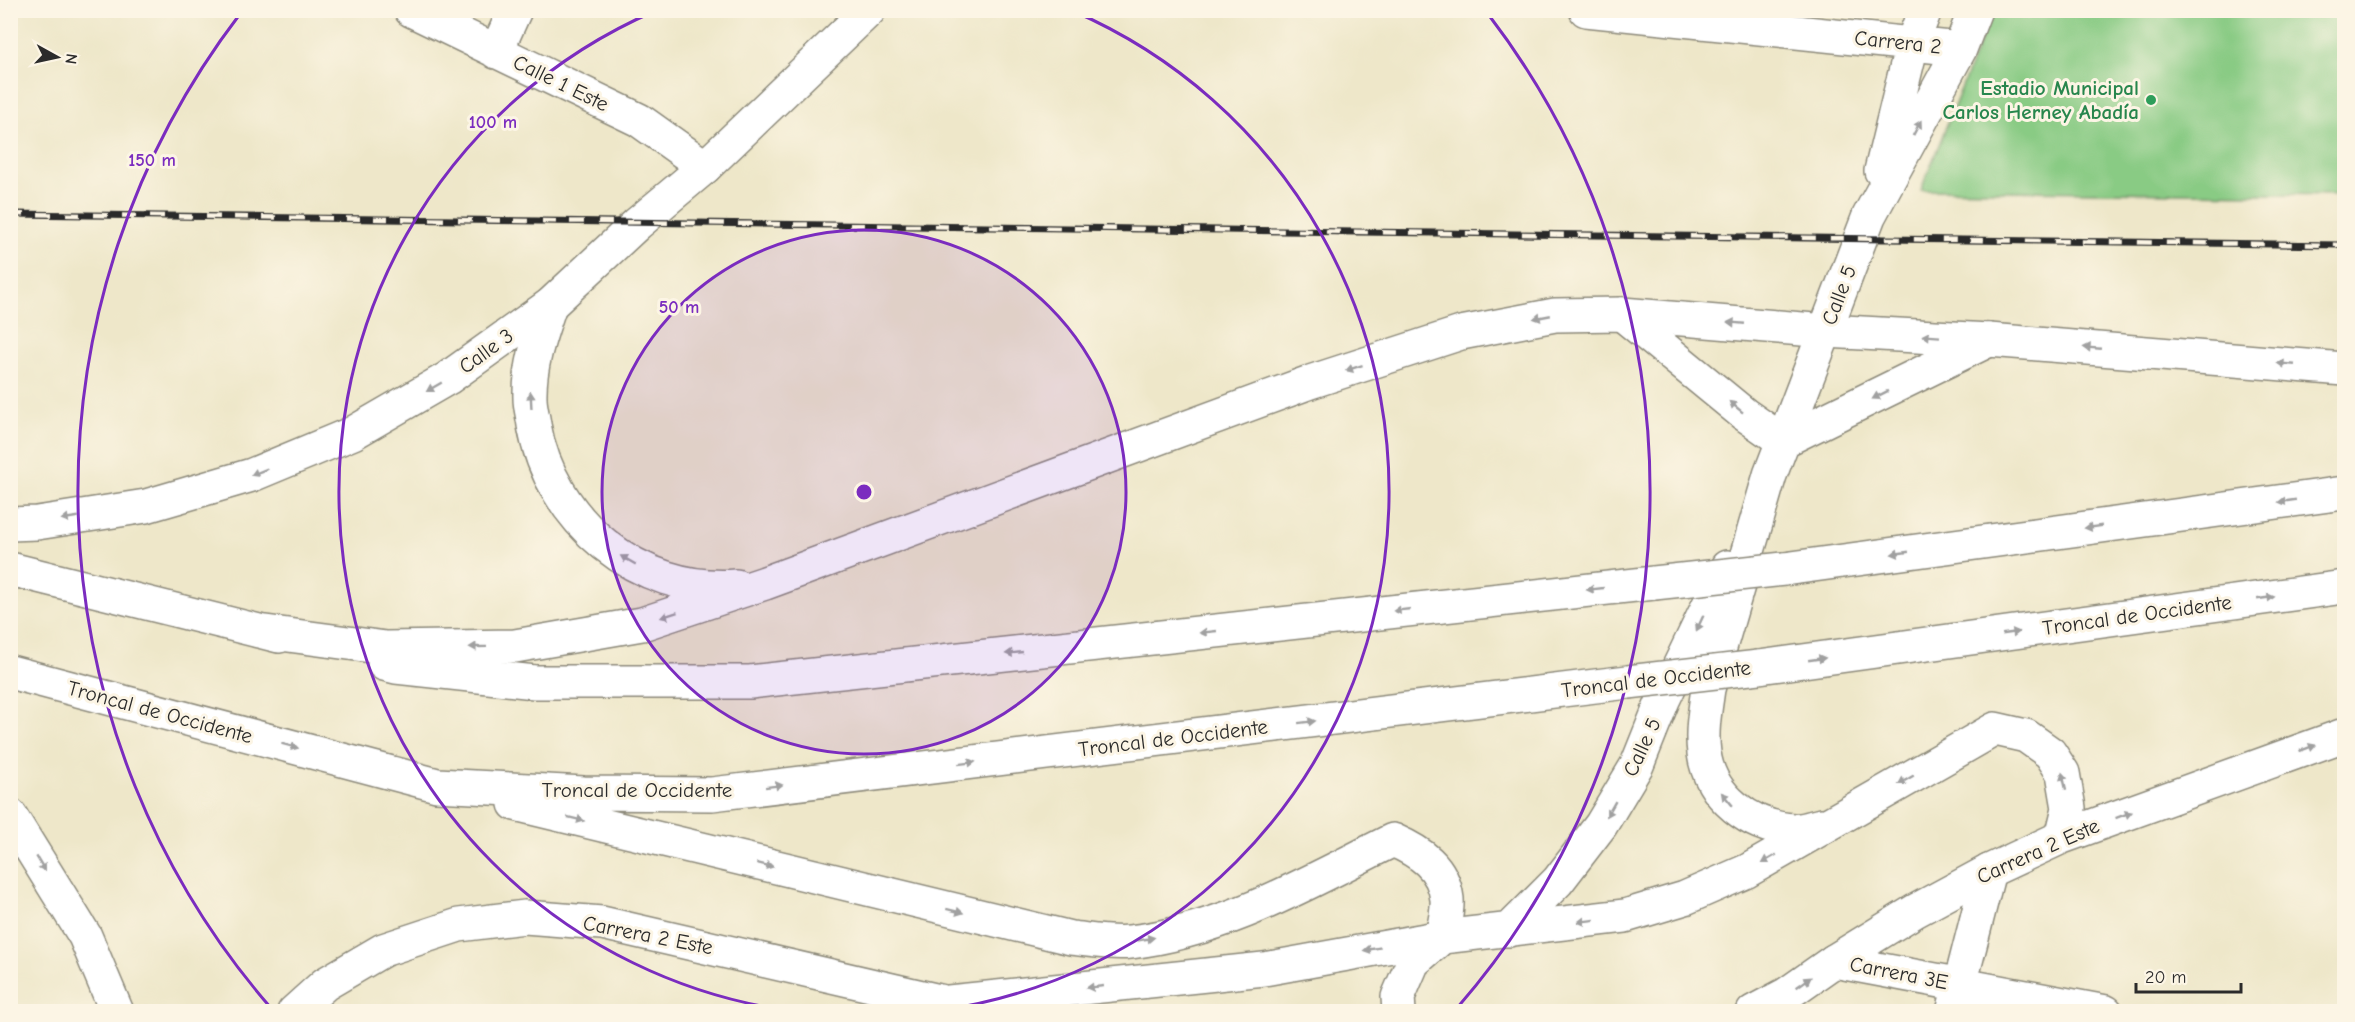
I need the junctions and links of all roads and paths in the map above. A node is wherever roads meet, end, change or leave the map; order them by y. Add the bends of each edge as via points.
1 (411, 10) edge
2 (515, 10) edge
3 (868, 10) edge
4 (1586, 10) edge
5 (1925, 10) edge
6 (1975, 10) edge
7 (1684, 15) edge
8 (1912, 44) junction
9 (1960, 49) junction
10 (496, 52) junction
11 (705, 166) junction
12 (1869, 216) junction
13 (550, 305) junction
14 (1622, 314) junction
15 (1826, 331) junction
16 (1989, 340) junction
17 (2344, 369) edge
18 (1784, 441) junction
19 (1770, 475) junction
20 (2344, 493) edge
21 (10, 524) edge
22 (10, 569) edge
23 (765, 584) junction
24 (2344, 587) edge
25 (258, 631) junction
26 (10, 672) edge
27 (2344, 735) edge
28 (437, 785) junction
29 (1856, 808) junction
30 (10, 815) edge
31 (2062, 837) junction
32 (1989, 871) junction
33 (1509, 930) junction
34 (1442, 937) junction
35 (1834, 961) junction
36 (1956, 998) edge
37 (949, 1002) junction
38 (117, 1011) edge
39 (294, 1011) edge
40 (983, 1011) edge
41 (1399, 1011) edge
42 (1753, 1011) edge
43 (2106, 1011) edge

1 - 10 main road, Calle 1 Este
2 - 10 main road
3 - 11 main road, Calle 3
4 - 7 main road, Carrera 2
5 - 8 main road, Calle 5
6 - 9 main road, Calle 5
7 - 8 main road, Carrera 2
8 - 9 main road, Carrera 2
8 - 12 main road, Calle 5
12 -> 9 main road, Calle 5
10 - 11 main road, Calle 1 Este via 639,120
11 - 13 main road, Calle 3
12 - 15 main road, Calle 5
13 -> 21 main road, Calle 3 via 448,378 353,433 252,476 146,506
23 -> 13 main road via 717,587 669,579 625,560 587,530 557,491 538,447 530,399 534,351
15 -> 14 main road
18 -> 14 main road via 1744,414
14 -> 23 main road via 1555,315 1450,337 1299,386
16 -> 15 main road
15 - 18 main road, Calle 5
17 -> 16 main road
16 -> 18 main road
18 - 19 main road, Calle 5
29 -> 19 main road, Calle 5 via 1822,825 1796,831 1764,826 1736,810 1715,785 1704,754 1708,689
19 -> 33 main road, Calle 5 via 1637,765 1601,825 1558,881
20 -> 25 main road, bridge via 1784,569 750,682 512,680 396,667
22 - 25 main road
23 -> 25 main road via 642,624 515,646 386,648
28 -> 24 main road, Troncal de Occidente, bridge via 584,793 712,794 1759,667
26 -> 28 main road, Troncal de Occidente
31 -> 27 main road, Carrera 2 Este
28 -> 34 main road via 1071,939 1128,942 1198,930 1259,907 1393,840 1418,851 1434,867 1443,884 1447,901
31 -> 29 main road via 2069,808 2063,773 2050,753 2026,736 1995,729
29 -> 33 main road via 1747,871 1685,898 1625,916
30 -> 38 main road via 85,936
31 - 32 main road, Carrera 2 Este
32 - 35 main road, Carrera 2 Este
32 - 36 main road
33 - 34 main road
34 -> 37 main road via 1264,969
34 - 41 main road via 1413,962 1398,998
35 - 36 main road, Carrera 3E
42 -> 35 main road, Carrera 2 Este via 1787,994
36 - 43 main road, Carrera 3E
37 - 39 main road, Carrera 2 Este via 602,923 525,916 459,925 383,950 325,984
37 - 40 main road, Carrera 2 Este

